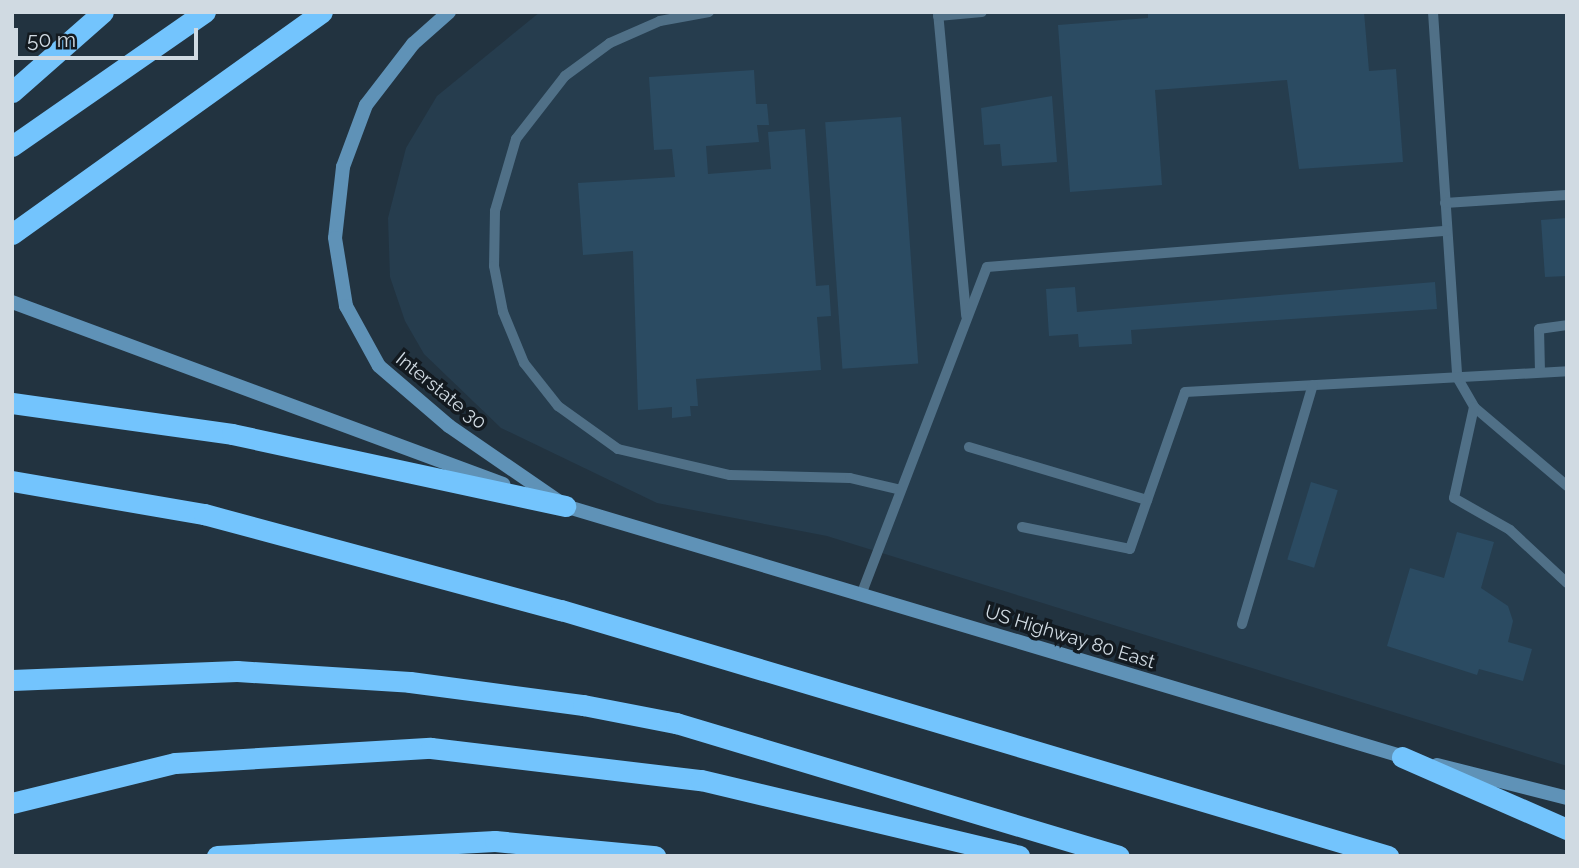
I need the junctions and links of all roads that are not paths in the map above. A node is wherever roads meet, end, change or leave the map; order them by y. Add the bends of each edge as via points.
1 (103, 12) edge
2 (205, 12) edge
3 (322, 12) edge
4 (449, 12) edge
5 (709, 12) edge
6 (982, 12) edge
7 (1433, 12) edge
8 (938, 14) edge
9 (12, 92) edge
10 (12, 146) edge
11 (1567, 195) edge
12 (1446, 203) junction
13 (1447, 231) junction
14 (12, 234) edge
15 (12, 302) edge
16 (967, 321) junction
17 (1567, 325) edge
18 (1567, 370) edge
19 (1541, 372) junction
20 (1457, 377) junction
21 (1313, 385) junction
22 (12, 403) edge
23 (1474, 407) junction
24 (969, 447) dead end
25 (12, 481) edge
26 (1567, 486) edge
27 (901, 490) junction
28 (1147, 500) junction
29 (565, 506) junction
30 (1022, 527) dead end
31 (1567, 583) edge
32 (861, 595) junction
33 (1242, 624) dead end
34 (12, 680) edge
35 (1402, 757) junction
36 (1567, 798) edge
37 (12, 803) edge
38 (1567, 829) edge
39 (217, 856) edge
40 (655, 856) edge
41 (1019, 856) edge
42 (1118, 856) edge
43 (1388, 856) edge

1 - 9 highway
2 - 10 highway
3 - 14 highway
4 - 29 main road, Interstate 30 via 413,44 366,106 343,167 335,238 346,306 379,366 449,426
5 - 27 lane via 660,21 610,43 565,76 516,139 495,211 494,266 503,312 524,363 558,406 618,449 730,475 850,478
6 - 8 lane
7 - 12 lane
8 - 16 lane
11 - 12 lane
12 - 13 lane
13 - 16 lane via 987,267
13 - 20 lane
15 - 29 main road, US Highway 80 East via 245,393
16 - 27 lane
17 - 19 lane via 1538,329
18 - 19 lane
19 - 20 lane
20 - 21 lane
20 - 23 lane
21 - 28 lane via 1185,392
21 - 33 lane
22 - 29 highway via 232,434
23 - 26 lane
23 - 31 lane via 1454,498 1510,530
24 - 28 lane
25 - 43 highway via 204,514 348,552
27 - 32 lane
28 - 30 lane via 1130,549 1123,552
29 - 32 main road, US Highway 80 East
32 - 35 main road, US Highway 80 East
34 - 42 highway via 144,672 327,676 490,692 676,723
35 - 36 main road, US Highway 80 East
35 - 38 highway
37 - 41 highway via 175,763 430,748 701,780
39 - 40 highway via 495,841

